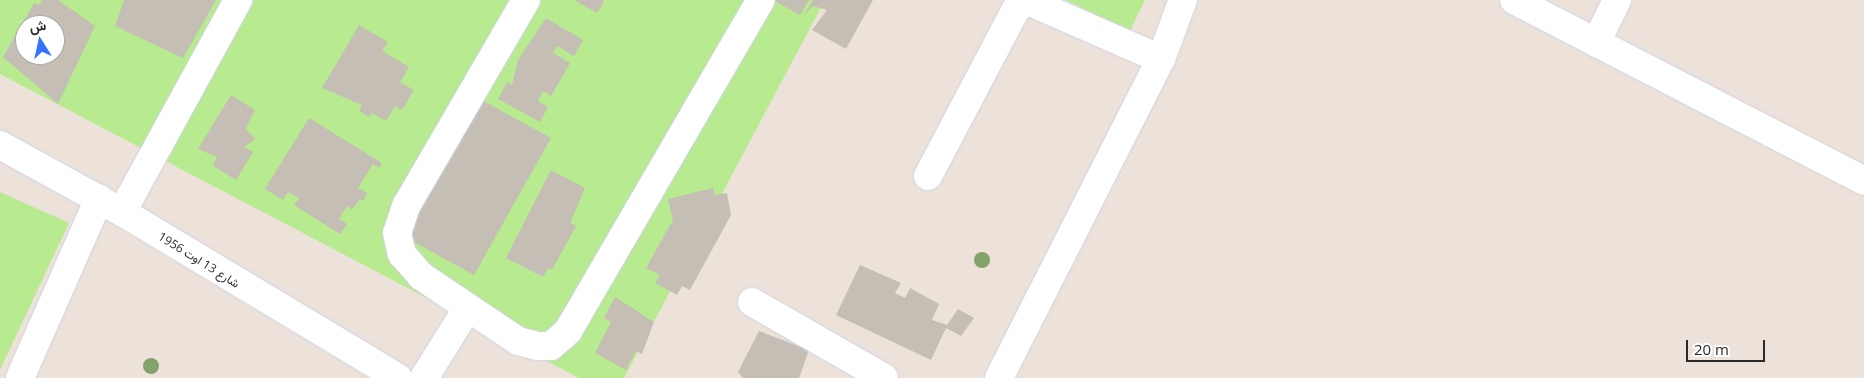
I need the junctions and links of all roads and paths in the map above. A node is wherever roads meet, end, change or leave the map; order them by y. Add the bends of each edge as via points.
1 (238, 0) edge
2 (526, 0) edge
3 (761, 0) edge
4 (1183, 0) edge
5 (1514, 0) edge
6 (1616, 0) edge
7 (1596, 44) junction
8 (1161, 59) junction
9 (0, 145) edge
10 (928, 176) dead end
11 (1864, 181) edge
12 (110, 205) junction
13 (752, 302) dead end
14 (467, 310) junction
15 (20, 378) edge
16 (398, 378) edge
17 (424, 378) edge
18 (884, 378) edge
19 (1000, 378) edge

1 - 12 street
2 - 14 street via 406,206 398,233 402,254 421,276
3 - 14 street via 560,340 538,346 518,341
4 - 8 street
5 - 7 street
6 - 7 street
7 - 11 street
8 - 10 street via 1028,1 1016,9
8 - 19 street
9 - 12 street, شارع 13 اوت 1956
12 - 15 street
12 - 16 street, شارع 13 اوت 1956
13 - 18 street
14 - 17 street

